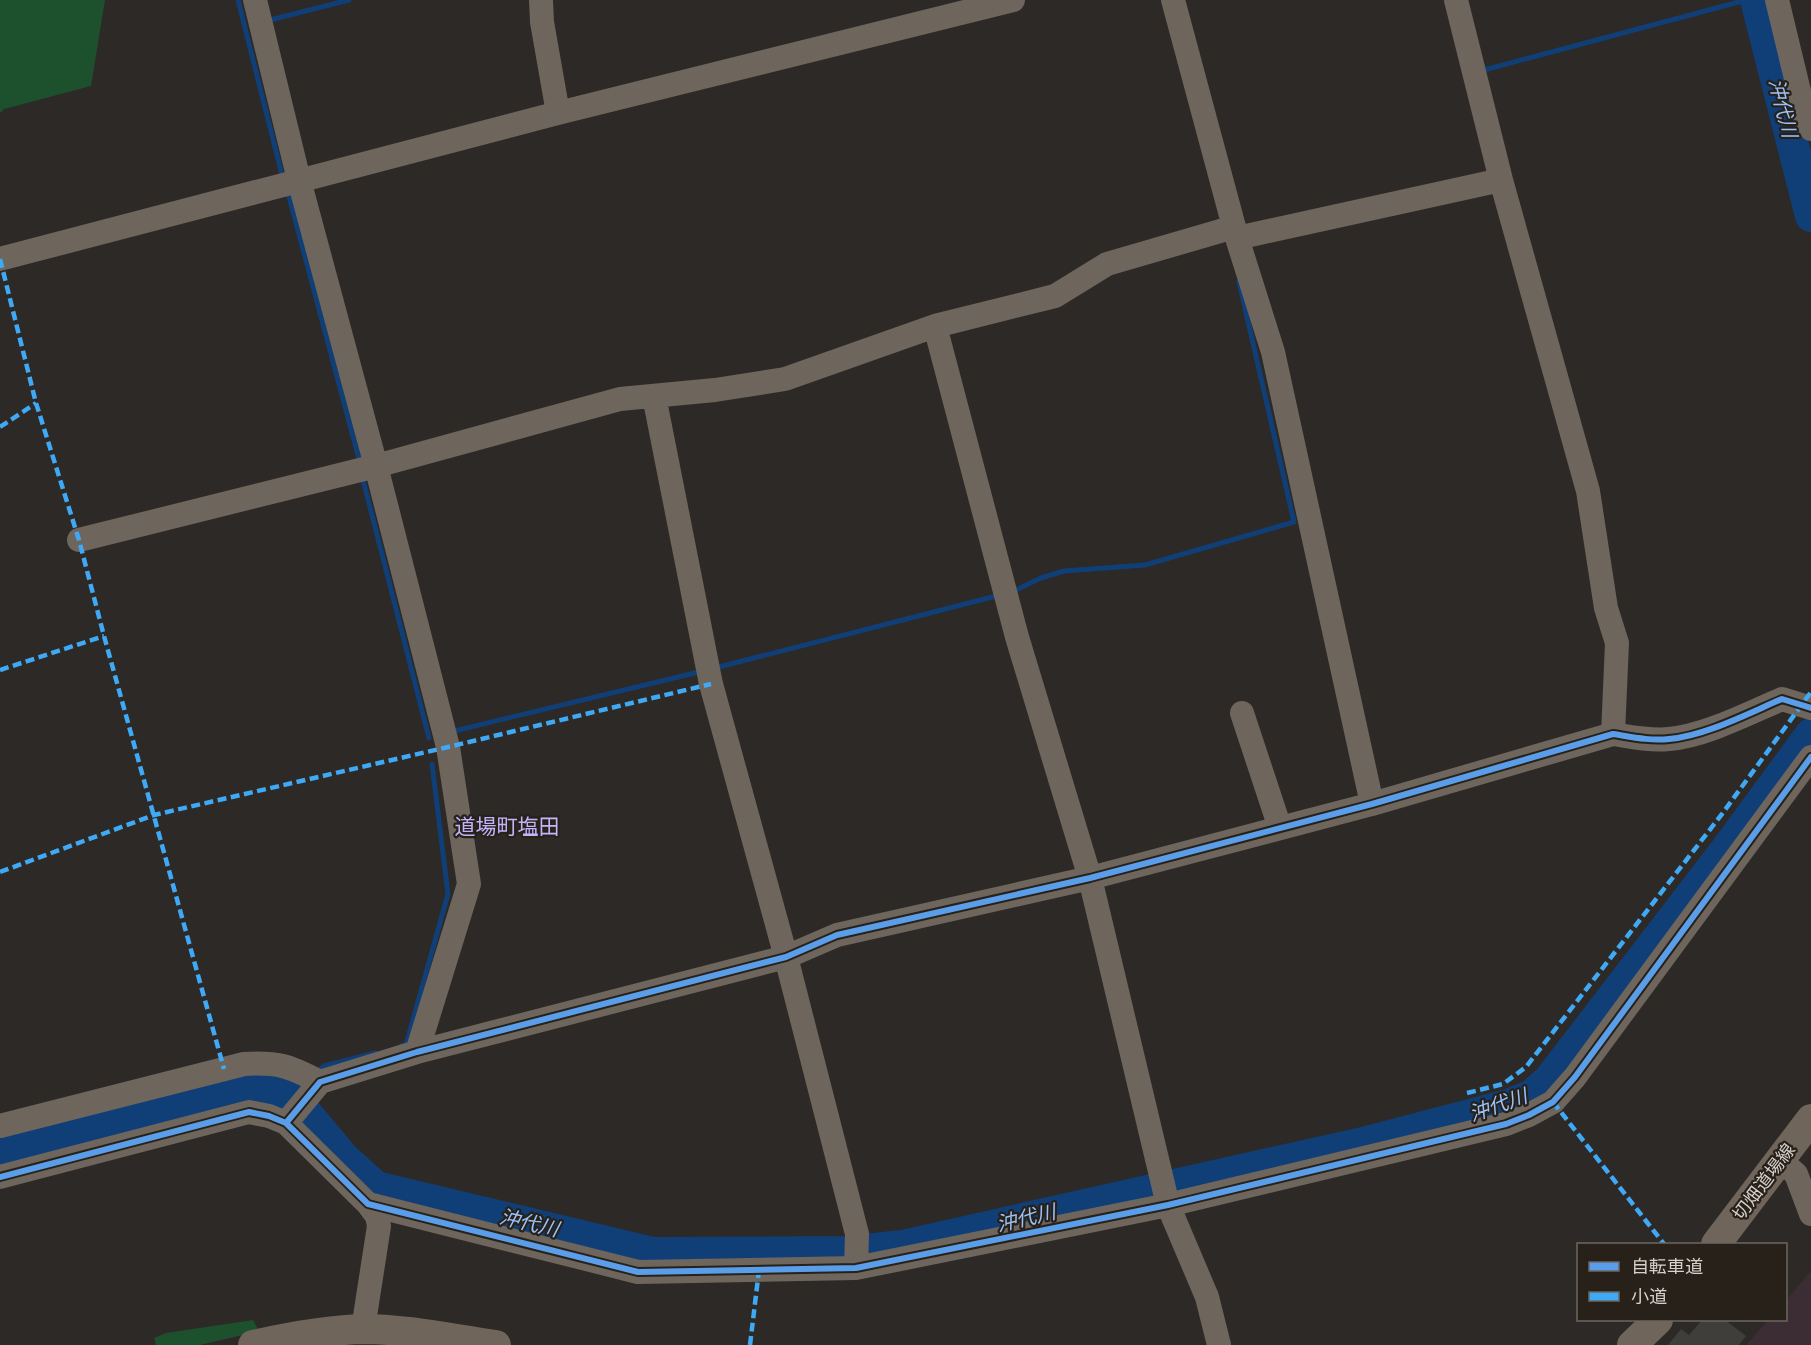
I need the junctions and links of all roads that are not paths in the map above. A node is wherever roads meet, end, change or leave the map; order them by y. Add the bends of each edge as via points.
1 (255, 0) edge
2 (541, 0) edge
3 (1013, 0) edge
4 (1173, 0) edge
5 (1456, 0) edge
6 (1777, 0) edge
7 (558, 112) junction
8 (1811, 129) edge
9 (299, 180) junction
10 (1502, 180) junction
11 (1235, 232) junction
12 (0, 258) edge
13 (935, 326) junction
14 (654, 396) junction
15 (376, 466) junction
16 (79, 540) dead end
17 (1810, 707) edge
18 (1242, 713) dead end
19 (1613, 734) junction
20 (1811, 757) edge
21 (1372, 804) junction
22 (1280, 828) junction
23 (1090, 878) junction
24 (786, 957) junction
25 (417, 1052) junction
26 (320, 1082) junction
27 (1811, 1119) edge
28 (286, 1123) junction
29 (0, 1126) edge
30 (1780, 1160) junction
31 (0, 1177) edge
32 (368, 1204) junction
33 (1168, 1205) junction
34 (1811, 1214) edge
35 (1718, 1243) edge
36 (856, 1268) junction
37 (1657, 1321) edge
38 (363, 1329) junction
39 (253, 1345) edge
40 (496, 1345) edge
41 (1219, 1345) edge
42 (1632, 1345) edge

1 - 9 street
2 - 7 street
3 - 7 street
4 - 11 street
5 - 10 street
6 - 8 street
7 - 9 street
9 - 12 street
9 - 15 street
10 - 11 street
10 - 19 street via 1588,491 1606,608 1617,643
11 - 13 street via 1107,264 1055,296
11 - 21 street via 1273,352
13 - 14 street via 785,379
13 - 23 street via 1017,637
14 - 15 street via 620,399
14 - 24 street via 711,684
15 - 16 street
15 - 25 street via 448,747 469,884
17 - 19 street via 1782,699 1719,726 1671,739
18 - 22 street
19 - 21 street
20 - 33 street via 1553,1102 1506,1124
21 - 22 street
22 - 23 street
23 - 24 street via 837,935
23 - 33 street
24 - 25 street
24 - 36 street via 857,1234
25 - 26 street
26 - 28 street
26 - 29 street via 269,1062 244,1065
27 - 30 main road, 切畑道場線
28 - 31 street via 249,1112
28 - 32 street
30 - 34 street via 1796,1174
30 - 35 main road, 切畑道場線
32 - 36 street via 638,1272
32 - 38 street via 379,1226
33 - 36 street
33 - 41 street via 1207,1297
37 - 42 main road
38 - 39 main road via 311,1333
38 - 40 main road

